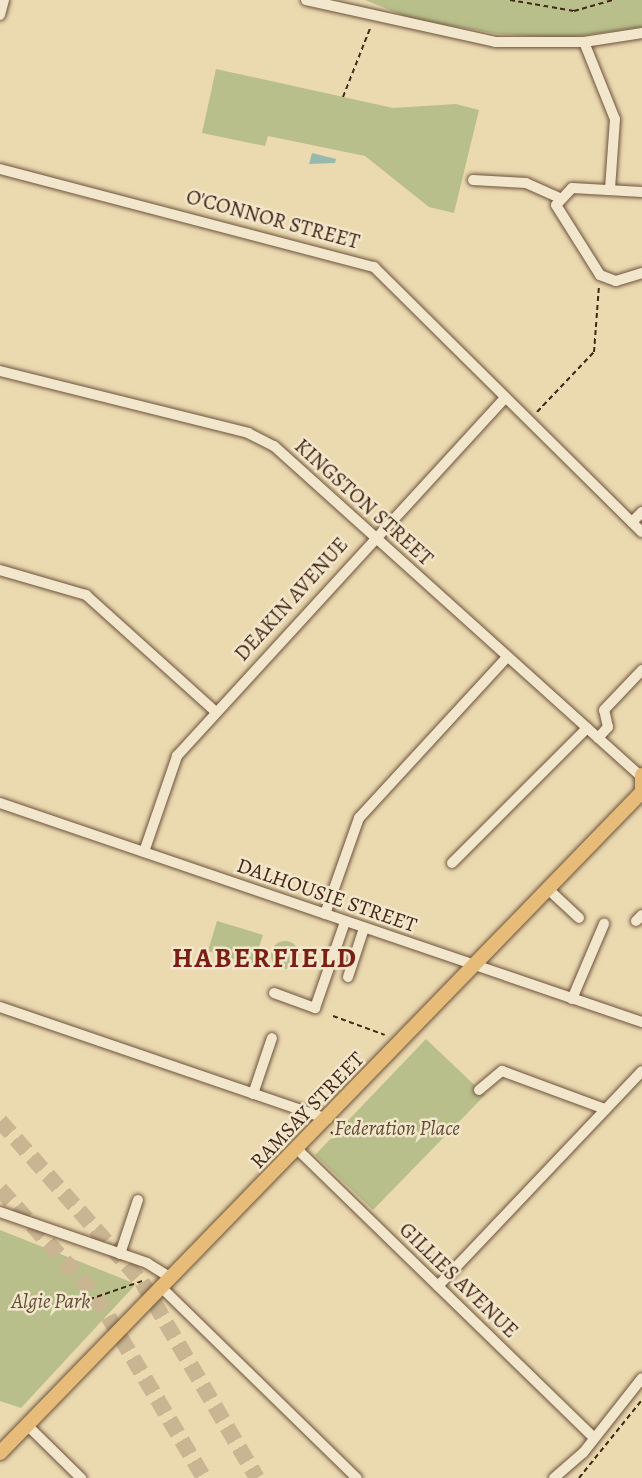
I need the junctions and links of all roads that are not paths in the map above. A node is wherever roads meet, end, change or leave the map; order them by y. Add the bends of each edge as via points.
1 (4, 0) edge
2 (306, 0) edge
3 (0, 15) edge
4 (642, 33) edge
5 (584, 42) junction
6 (0, 169) edge
7 (473, 180) dead end
8 (610, 189) junction
9 (642, 192) edge
10 (558, 197) junction
11 (642, 272) edge
12 (0, 371) edge
13 (505, 398) junction
14 (642, 512) edge
15 (632, 522) junction
16 (642, 532) edge
17 (374, 536) junction
18 (0, 570) edge
19 (506, 658) junction
20 (642, 670) edge
21 (215, 711) junction
22 (587, 728) junction
23 (598, 738) junction
24 (641, 776) edge
25 (642, 793) edge
26 (0, 803) edge
27 (144, 852) junction
28 (452, 863) dead end
29 (549, 890) junction
30 (326, 914) junction
31 (579, 918) dead end
32 (345, 922) junction
33 (604, 924) dead end
34 (364, 928) junction
35 (476, 965) junction
36 (348, 977) dead end
37 (274, 993) dead end
38 (572, 999) junction
39 (0, 1007) edge
40 (642, 1023) edge
41 (272, 1038) dead end
42 (642, 1071) edge
43 (479, 1090) dead end
44 (253, 1094) junction
45 (605, 1109) junction
46 (329, 1126) junction
47 (297, 1149) junction
48 (138, 1200) dead end
49 (0, 1212) edge
50 (120, 1254) junction
51 (167, 1283) junction
52 (438, 1286) junction
53 (641, 1383) edge
54 (27, 1425) junction
55 (594, 1438) junction
56 (0, 1453) edge
57 (81, 1478) edge
58 (357, 1478) edge
59 (554, 1478) edge

1 - 3 street
2 - 5 street via 485,41
4 - 5 street
5 - 8 street via 615,119
6 - 13 street, O'CONNOR STREET via 374,267
7 - 10 street via 526,183
8 - 9 street
8 - 10 street via 572,188
10 - 11 street via 557,214 600,275 616,282
12 - 17 street, KINGSTON STREET via 248,433 274,446
13 - 15 street, O'CONNOR STREET
13 - 17 street, DEAKIN AVENUE
14 - 15 street
15 - 16 street, O'CONNOR STREET
17 - 19 street, KINGSTON STREET
17 - 21 street, DEAKIN AVENUE
18 - 21 street via 86,595
19 - 22 street, KINGSTON STREET
19 - 30 street via 359,818
20 - 23 street via 604,710 608,727
21 - 27 street, DEAKIN AVENUE via 177,755
22 - 23 street, KINGSTON STREET
22 - 28 street
23 - 24 street, KINGSTON STREET
24 - 25 main road
25 - 29 main road, RAMSAY STREET
26 - 27 street, DALHOUSIE STREET
27 - 30 street, DALHOUSIE STREET
29 - 31 street
29 - 35 main road, RAMSAY STREET
30 - 32 street, DALHOUSIE STREET
32 - 34 street, DALHOUSIE STREET
32 - 37 street via 315,1007
33 - 38 street
34 - 35 street, DALHOUSIE STREET
34 - 36 street
35 - 38 street, DALHOUSIE STREET
35 - 46 main road, RAMSAY STREET
38 - 40 street, DALHOUSIE STREET
39 - 44 street
41 - 44 street
42 - 45 street
43 - 45 street via 502,1071
44 - 46 street
45 - 52 street
46 - 47 main road, RAMSAY STREET
47 - 51 main road, RAMSAY STREET
47 - 52 street, GILLIES AVENUE
48 - 50 street
49 - 50 street
50 - 51 street
51 - 54 main road, RAMSAY STREET
51 - 58 street
52 - 55 street, GILLIES AVENUE
53 - 55 street
54 - 56 main road, RAMSAY STREET
54 - 57 street
55 - 59 street

